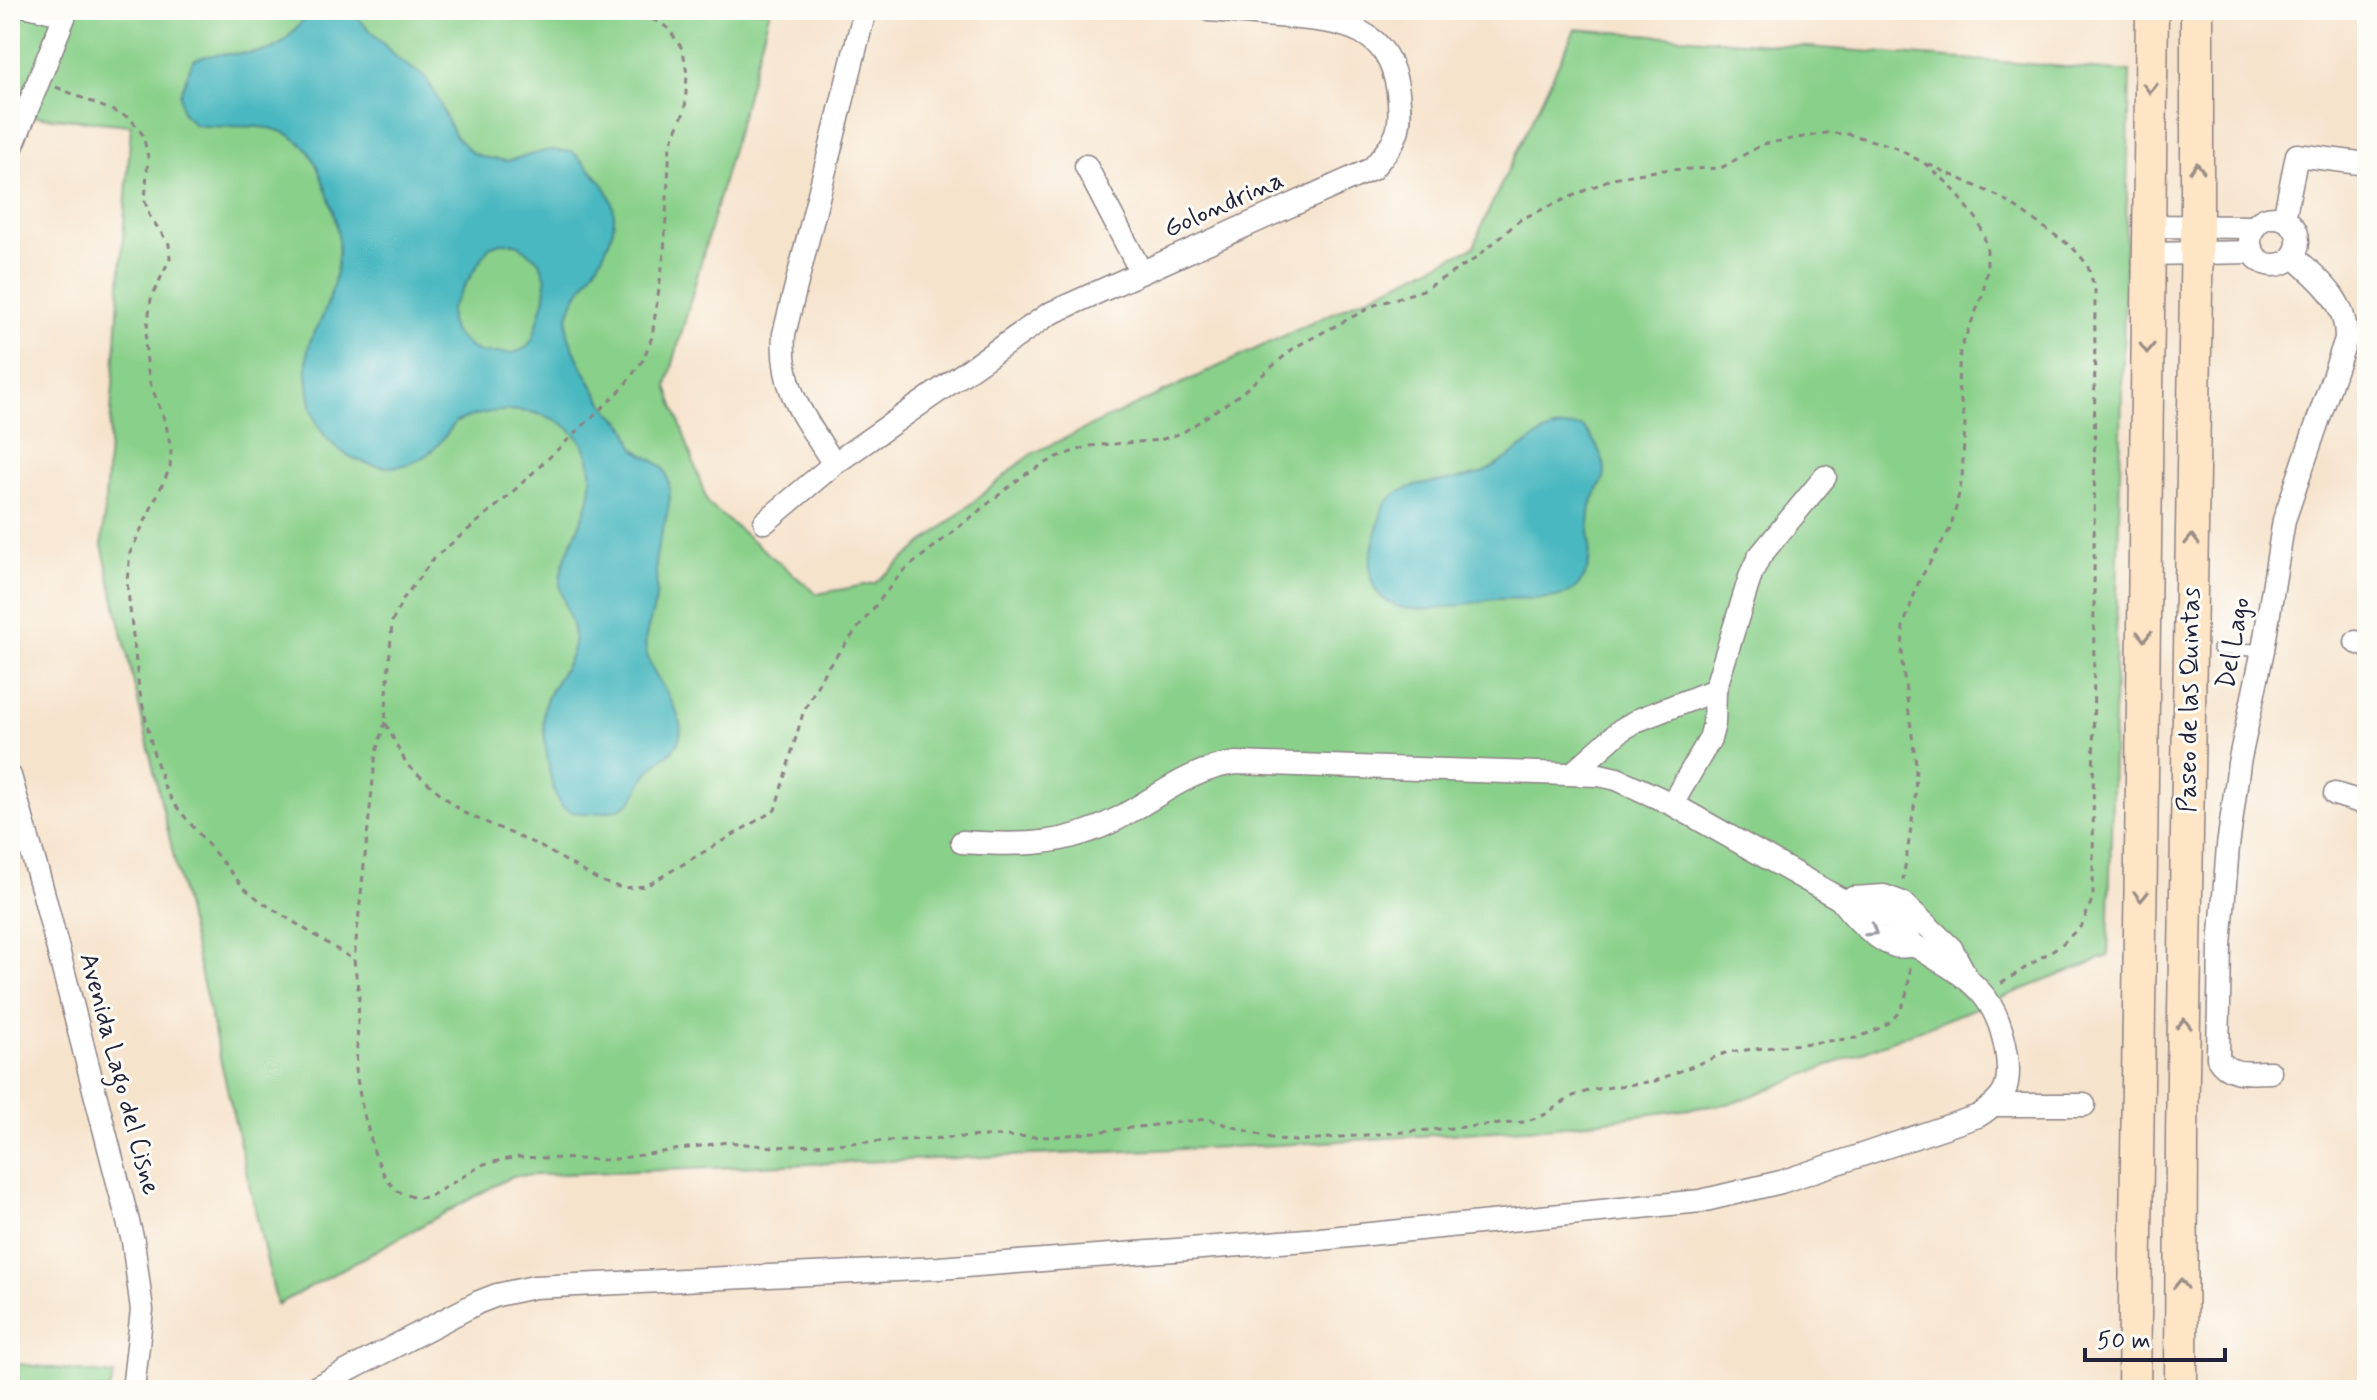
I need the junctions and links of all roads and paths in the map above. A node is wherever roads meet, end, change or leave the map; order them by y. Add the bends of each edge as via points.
1 (20, 10) edge
2 (606, 10) edge
3 (865, 10) edge
4 (1209, 10) edge
5 (2152, 10) edge
6 (2197, 10) edge
7 (66, 15) edge
8 (10, 74) edge
9 (38, 79) junction
10 (10, 152) edge
11 (1924, 163) junction
12 (2367, 164) edge
13 (1086, 166) dead end
14 (2284, 219) junction
15 (2255, 227) junction
16 (2148, 240) junction
17 (2197, 240) junction
18 (2253, 252) junction
19 (2293, 256) junction
20 (1141, 272) junction
21 (834, 464) junction
22 (1825, 477) dead end
23 (765, 522) dead end
24 (2219, 649) dead end
25 (2263, 650) junction
26 (1715, 690) junction
27 (385, 722) junction
28 (1573, 773) junction
29 (10, 776) edge
30 (2335, 794) dead end
31 (1672, 804) junction
32 (2367, 804) edge
33 (962, 842) dead end
34 (1840, 899) junction
35 (1903, 903) junction
36 (1914, 946) junction
37 (354, 960) junction
38 (1966, 976) junction
39 (1984, 995) junction
40 (2270, 1072) dead end
41 (1995, 1105) junction
42 (2084, 1105) dead end
43 (2135, 1334) junction
44 (2180, 1337) junction
45 (133, 1390) edge
46 (311, 1390) edge
47 (2134, 1390) edge
48 (2181, 1390) edge

1 - 7 lane
2 - 27 path via 636,14 669,29 683,50 687,74 685,110 670,145 664,253 652,337 621,390 434,558 403,599 392,622
3 - 21 street via 784,334 793,399
4 - 20 street, Golondrina via 1354,26 1379,44 1395,71 1401,115 1397,139 1372,169
5 -> 16 main road, Paseo de las Quintas
17 -> 6 main road, Paseo de las Quintas
7 - 9 street
8 - 9 path
9 - 10 street
9 - 37 path via 130,118 143,135 148,157 149,215 169,244 170,258 147,313 145,343 149,380 166,424 170,468 130,553 127,582 139,689 165,788 244,888
11 - 27 path via 1892,146 1826,133 1763,144 1721,168 1613,178 1521,219 1475,259 1423,290 1375,305 1295,347 1239,395 1182,433 1090,446 1024,475 901,573 826,669 803,713 775,810 646,886 622,888 600,881 538,845 462,812 407,765
11 - 35 path via 1950,185 1979,222 1987,269 1983,294 1960,350 1958,386 1965,423 1956,508 1950,529 1919,581 1903,627 1902,662 1916,764
11 - 39 path via 2002,198 2072,247 2087,264 2095,289 2093,897 2082,925 2062,944
12 - 14 street via 2297,155
13 - 20 street
14 - 15 street via 2268,218
14 - 19 street via 2298,235
15 - 17 street
15 - 18 street
16 - 17 street
16 -> 43 main road, Paseo de las Quintas
17 - 18 street
44 -> 17 main road, Paseo de las Quintas
18 - 19 street via 2267,264
19 - 25 street, Del Lago via 2340,304 2346,339 2284,520
20 - 21 street, Golondrina via 1049,314
21 - 23 street, Golondrina
22 - 26 street via 1759,557
24 - 25 lane
25 - 40 street, Del Lago via 2228,846 2218,1058 2232,1072
26 - 28 street via 1638,720
26 - 31 street via 1710,739
27 - 37 path via 376,752
28 - 31 street via 1617,779
28 - 33 street via 1215,765 1082,834 1050,843
29 - 45 street, Avenida Lago del Cisne via 133,1241 142,1310
30 - 32 street
31 - 34 street
34 - 35 street via 1884,896
34 - 36 street via 1857,922 1896,946
35 - 38 street via 1951,948
36 - 37 path via 1904,1004 1899,1015 1878,1029 1856,1038 1728,1052 1655,1081 1573,1096 1525,1122 1294,1141 1207,1119 1052,1137 774,1147 727,1142 609,1160 517,1157 484,1164 429,1197 415,1198 397,1191 386,1179 362,1107 356,1073 359,995
36 - 38 street
38 - 39 street
39 - 41 street via 1997,1015 2008,1066 2007,1089
41 - 42 street
41 - 46 street via 1978,1116 1781,1182 1701,1201 939,1268 534,1287 479,1302
43 - 44 main road
43 - 47 main road, Paseo de las Quintas
44 - 48 main road, Paseo de las Quintas

